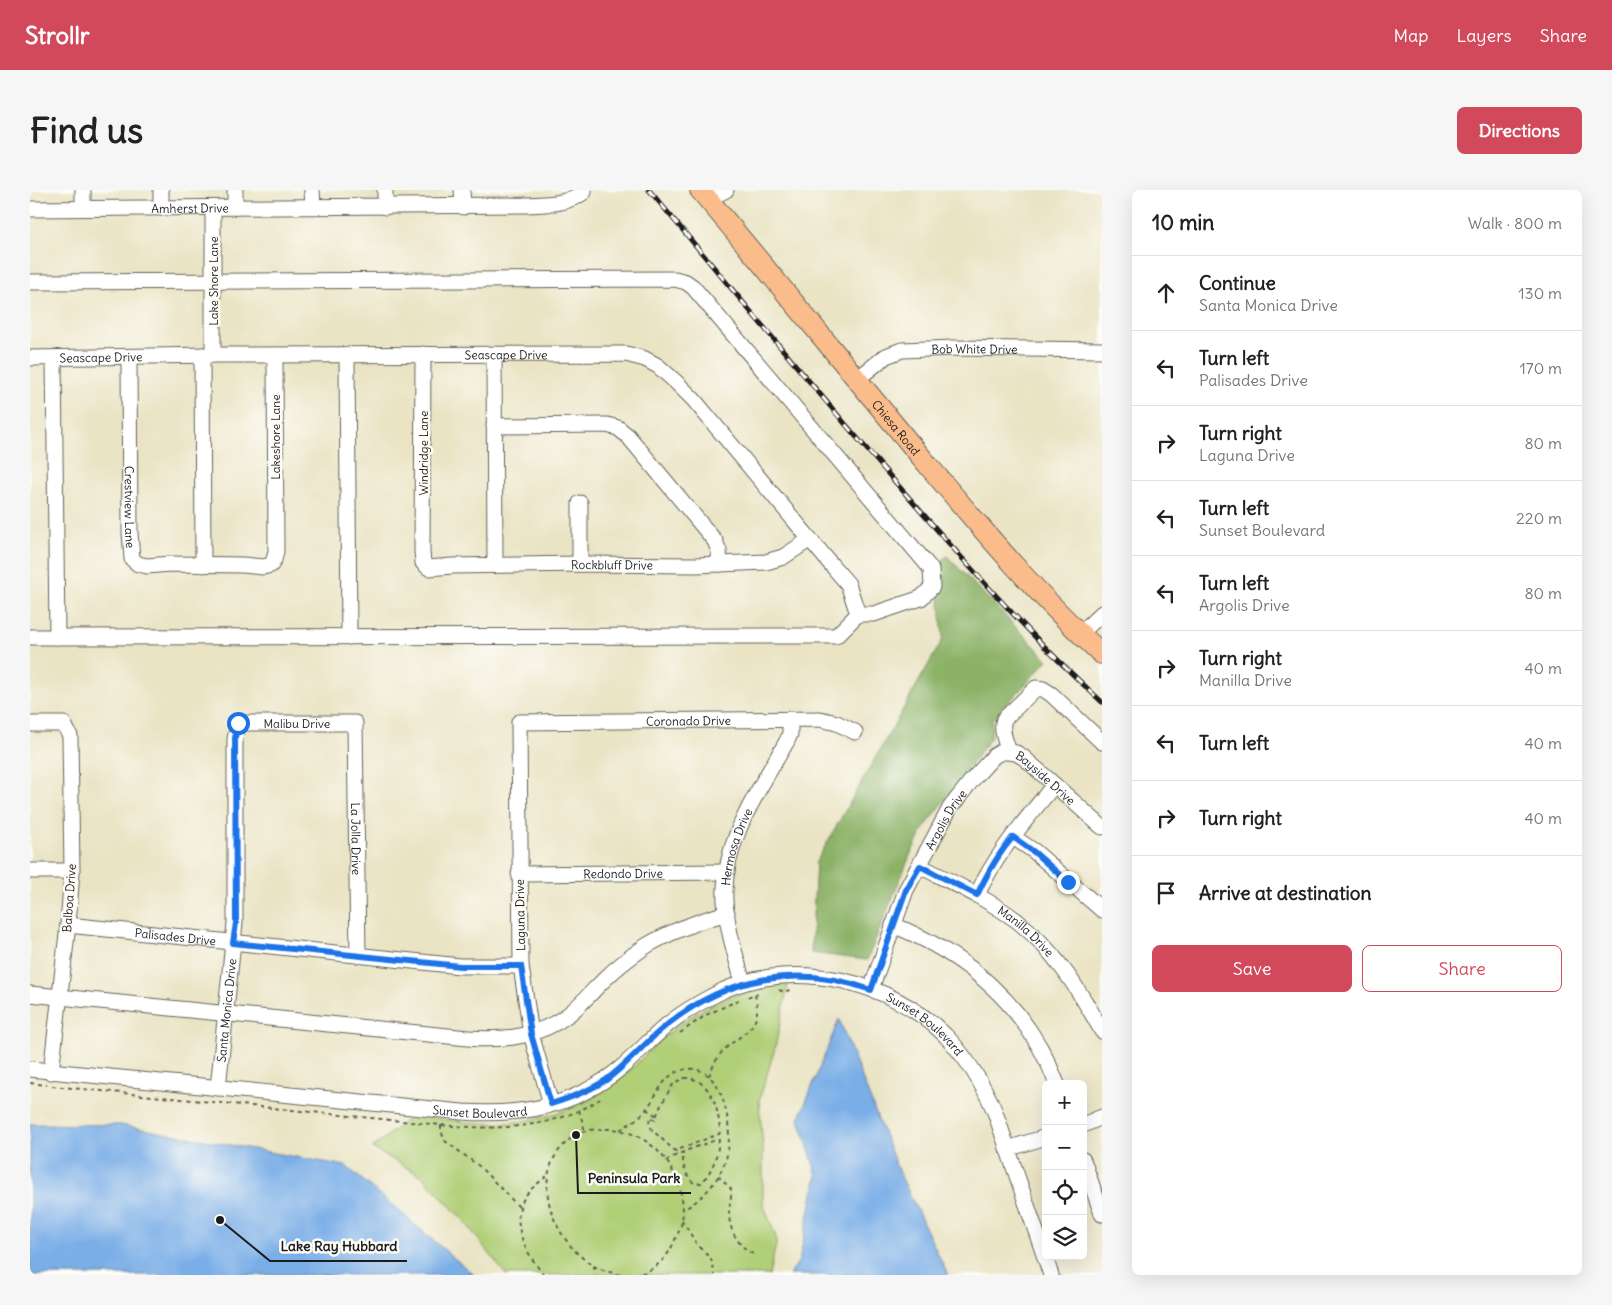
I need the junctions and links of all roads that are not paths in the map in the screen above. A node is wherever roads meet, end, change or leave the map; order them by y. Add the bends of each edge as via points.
1 (83, 190) edge
2 (161, 190) edge
3 (235, 190) edge
4 (312, 190) edge
5 (385, 190) edge
6 (462, 190) edge
7 (726, 190) edge
8 (584, 192) dead end
9 (704, 195) edge
10 (535, 197) edge
11 (313, 206) junction
12 (235, 207) junction
13 (385, 207) junction
14 (463, 207) junction
15 (83, 208) junction
16 (161, 208) junction
17 (213, 208) junction
18 (32, 209) edge
19 (30, 282) edge
20 (213, 282) junction
21 (1102, 350) edge
22 (423, 354) junction
23 (494, 354) junction
24 (208, 355) junction
25 (347, 355) junction
26 (275, 356) junction
27 (129, 357) junction
28 (30, 358) edge
29 (54, 358) junction
30 (856, 380) junction
31 (494, 426) junction
32 (580, 503) dead end
33 (275, 519) joint
34 (809, 540) junction
35 (422, 551) joint
36 (580, 564) junction
37 (720, 564) junction
38 (203, 565) junction
39 (495, 565) junction
40 (1102, 612) edge
41 (858, 614) junction
42 (1080, 634) junction
43 (349, 636) junction
44 (30, 637) edge
45 (57, 637) junction
46 (1102, 654) edge
47 (790, 719) junction
48 (355, 722) joint
49 (519, 722) joint
50 (238, 723) joint
51 (30, 724) edge
52 (855, 732) dead end
53 (1102, 742) edge
54 (1009, 752) junction
55 (1054, 785) junction
56 (1102, 827) edge
57 (1013, 837) junction
58 (920, 866) junction
59 (30, 871) edge
60 (72, 871) junction
61 (727, 872) junction
62 (519, 874) junction
63 (977, 895) junction
64 (1102, 910) edge
65 (726, 912) junction
66 (68, 925) junction
67 (893, 925) junction
68 (233, 943) junction
69 (358, 956) junction
70 (521, 966) junction
71 (744, 983) junction
72 (871, 990) junction
73 (30, 994) edge
74 (60, 997) junction
75 (226, 1014) junction
76 (1100, 1023) edge
77 (531, 1034) junction
78 (30, 1069) edge
79 (52, 1072) junction
80 (1055, 1080) edge
81 (218, 1088) junction
82 (551, 1104) junction
83 (1102, 1117) edge
84 (1087, 1123) edge
85 (1042, 1138) edge
86 (1007, 1149) junction
87 (1087, 1170) edge
88 (1102, 1214) edge
89 (1051, 1275) edge

1 - 15 street
2 - 16 street
3 - 12 street
4 - 11 street
5 - 13 street
6 - 14 street
7 - 9 street
8 - 10 street, Amherst Drive via 557,204
9 - 30 main road, Chiesa Road via 792,298
10 - 14 street, Amherst Drive
11 - 12 street, Amherst Drive
11 - 13 street, Amherst Drive
12 - 17 street, Amherst Drive
13 - 14 street, Amherst Drive
15 - 16 street, Amherst Drive
15 - 18 street, Amherst Drive
16 - 17 street, Amherst Drive
17 - 20 street, Lake Shore Lane
19 - 20 street
20 - 24 street, Lake Shore Lane
20 - 41 street via 675,279 686,282 931,569 932,587 921,598 874,614
21 - 30 street, Bob White Drive via 902,350 886,356
22 - 23 street, Seascape Drive
22 - 25 street, Seascape Drive
22 - 35 street, Windridge Lane
23 - 31 street
23 - 34 street, Seascape Drive via 626,354 658,366 694,400
24 - 26 street, Seascape Drive
24 - 27 street, Seascape Drive
24 - 38 street, Lake Shore Lane
25 - 26 street, Seascape Drive
25 - 43 street
26 - 33 street, Lakeshore Lane
27 - 29 street, Seascape Drive
27 - 38 street, Crestview Lane via 132,559 147,566
28 - 29 street, Seascape Drive
29 - 45 street
30 - 42 main road, Chiesa Road via 996,545
31 - 37 street via 607,425 618,428 715,541
31 - 39 street
32 - 36 street
33 - 38 street, Crestview Lane via 276,551 271,565
34 - 37 street, Rockbluff Drive via 783,557 766,562
34 - 41 street, Seascape Drive via 848,584
35 - 39 street, Rockbluff Drive via 423,563 429,568
36 - 37 street, Rockbluff Drive
36 - 39 street, Rockbluff Drive
40 - 42 street
41 - 43 street via 836,636
42 - 46 main road, Chiesa Road
43 - 45 street
44 - 45 street
47 - 49 street, Coronado Drive
47 - 52 street, Coronado Drive via 828,720
47 - 61 street, Hermosa Drive via 790,734 739,828
48 - 50 street, Malibu Drive
48 - 69 street, La Jolla Drive
49 - 62 street, Laguna Drive
50 - 68 street, Santa Monica Drive via 235,738 236,923
51 - 60 street, Balboa Drive via 64,724 70,736
53 - 54 street via 1051,694 1036,688 1004,719 1002,724
54 - 55 street, Bayside Drive via 1023,757
54 - 58 street, Argolis Drive via 994,756 950,808
55 - 56 street, Bayside Drive
55 - 57 street
57 - 63 street via 987,873
57 - 64 street
58 - 63 street, Manilla Drive
58 - 67 street, Argolis Drive via 906,890
59 - 60 street
60 - 66 street, Balboa Drive
61 - 62 street, Redondo Drive
61 - 65 street, Hermosa Drive
62 - 70 street, Laguna Drive
63 - 76 street, Manilla Drive via 1017,921 1045,948 1068,975
65 - 71 street, Hermosa Drive
65 - 77 street via 696,922 646,946 609,975 569,1014
66 - 68 street, Palisades Drive
66 - 74 street, Balboa Drive
67 - 72 street, Argolis Drive
67 - 80 street via 941,947 986,980 1039,1044
68 - 69 street, Palisades Drive
68 - 75 street, Santa Monica Drive
69 - 70 street, Palisades Drive via 467,966
70 - 77 street, Laguna Drive
71 - 72 street, Sunset Boulevard via 778,977 810,977 840,980
71 - 82 street, Sunset Boulevard via 679,1016 606,1080 572,1098
72 - 86 street, Sunset Boulevard via 889,996 917,1013 959,1051 980,1080
73 - 74 street
74 - 75 street
74 - 79 street, Balboa Drive
75 - 77 street via 491,1040
75 - 81 street, Santa Monica Drive
77 - 82 street, Laguna Drive
78 - 79 street, Sunset Boulevard
79 - 81 street, Sunset Boulevard
81 - 82 street, Sunset Boulevard via 480,1113 520,1112
83 - 84 street
85 - 86 street
86 - 89 street, Sunset Boulevard
87 - 88 street

